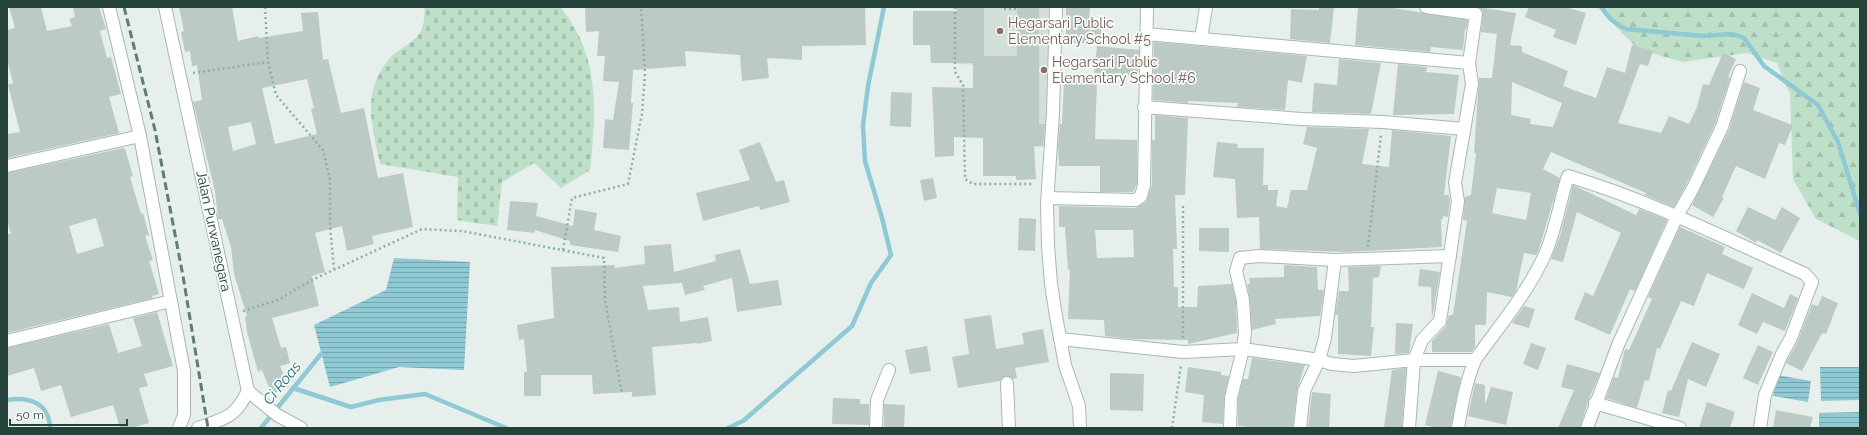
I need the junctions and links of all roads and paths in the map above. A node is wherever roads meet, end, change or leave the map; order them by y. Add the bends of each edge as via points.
1 (109, 7) edge
2 (165, 7) edge
3 (265, 7) edge
4 (641, 7) edge
5 (955, 7) edge
6 (1056, 7) edge
7 (1147, 7) edge
8 (1206, 7) edge
9 (1426, 7) edge
10 (1004, 9) dead end
11 (1017, 9) dead end
12 (1146, 34) junction
13 (1201, 39) junction
14 (268, 62) junction
15 (1469, 63) junction
16 (1740, 71) dead end
17 (181, 75) junction
18 (1144, 107) junction
19 (1383, 122) junction
20 (1464, 129) junction
21 (140, 136) junction
22 (7, 166) edge
23 (1048, 184) junction
24 (1048, 198) junction
25 (1183, 206) dead end
26 (1677, 216) junction
27 (563, 250) junction
28 (1450, 256) junction
29 (1366, 259) junction
30 (1335, 260) junction
31 (334, 270) junction
32 (171, 301) junction
33 (232, 315) junction
34 (1060, 339) junction
35 (7, 341) edge
36 (1244, 349) junction
37 (1183, 352) junction
38 (1319, 360) junction
39 (1414, 360) junction
40 (1476, 360) junction
41 (889, 370) dead end
42 (1007, 383) dead end
43 (248, 391) junction
44 (622, 394) dead end
45 (1595, 403) junction
46 (184, 415) junction
47 (179, 428) edge
48 (199, 428) edge
49 (301, 428) edge
50 (876, 428) edge
51 (1009, 428) edge
52 (1080, 428) edge
53 (1172, 428) edge
54 (1230, 428) edge
55 (1300, 428) edge
56 (1409, 428) edge
57 (1458, 428) edge
58 (1587, 428) edge
59 (1680, 428) edge
60 (1760, 428) edge

1 - 21 street
2 - 17 street, Jalan Purwanegara
3 - 14 path
4 - 27 path via 645,73 642,114 628,184 572,198
5 - 23 path via 955,72 963,85 965,179 973,184
6 - 23 street
7 - 12 street
8 - 13 street
9 - 15 street via 1476,14
10 - 11 path
12 - 13 street
12 - 18 street
13 - 15 street
14 - 17 path
14 - 31 path via 276,94 323,150 330,180 330,226
15 - 20 street via 1472,84
16 - 26 street via 1722,127
17 - 33 street, Jalan Purwanegara
18 - 19 street via 1301,119
18 - 24 street via 1144,185 1141,196 1136,200
19 - 20 street
19 - 29 path
20 - 28 street via 1455,183 1458,201
21 - 22 street
21 - 32 street
23 - 24 street
24 - 34 street via 1051,284
25 - 37 path
26 - 40 street via 1568,176 1558,218 1536,272
26 - 45 street via 1618,345
26 - 60 street via 1805,274 1812,282 1791,338 1767,390
27 - 31 path via 462,231 422,229
27 - 44 path via 604,258 605,300
28 - 29 street
28 - 39 street via 1440,321 1422,340
29 - 30 street
30 - 36 street via 1259,256 1240,258 1236,271 1243,300
30 - 38 street via 1325,338
31 - 33 path via 278,300
32 - 35 street
32 - 46 street via 184,371
33 - 43 street, Jalan Purwanegara
34 - 37 street
34 - 52 street via 1065,365 1079,406
36 - 37 street
36 - 38 street
36 - 54 street via 1231,398
37 - 53 path
38 - 39 street via 1354,366
38 - 55 street via 1304,391
39 - 40 street
39 - 56 street
40 - 57 street via 1469,374
41 - 50 street via 877,400
42 - 51 street
43 - 48 street via 240,407 231,415
43 - 49 street via 277,415
45 - 58 street
45 - 59 street
46 - 47 street
46 - 48 street

